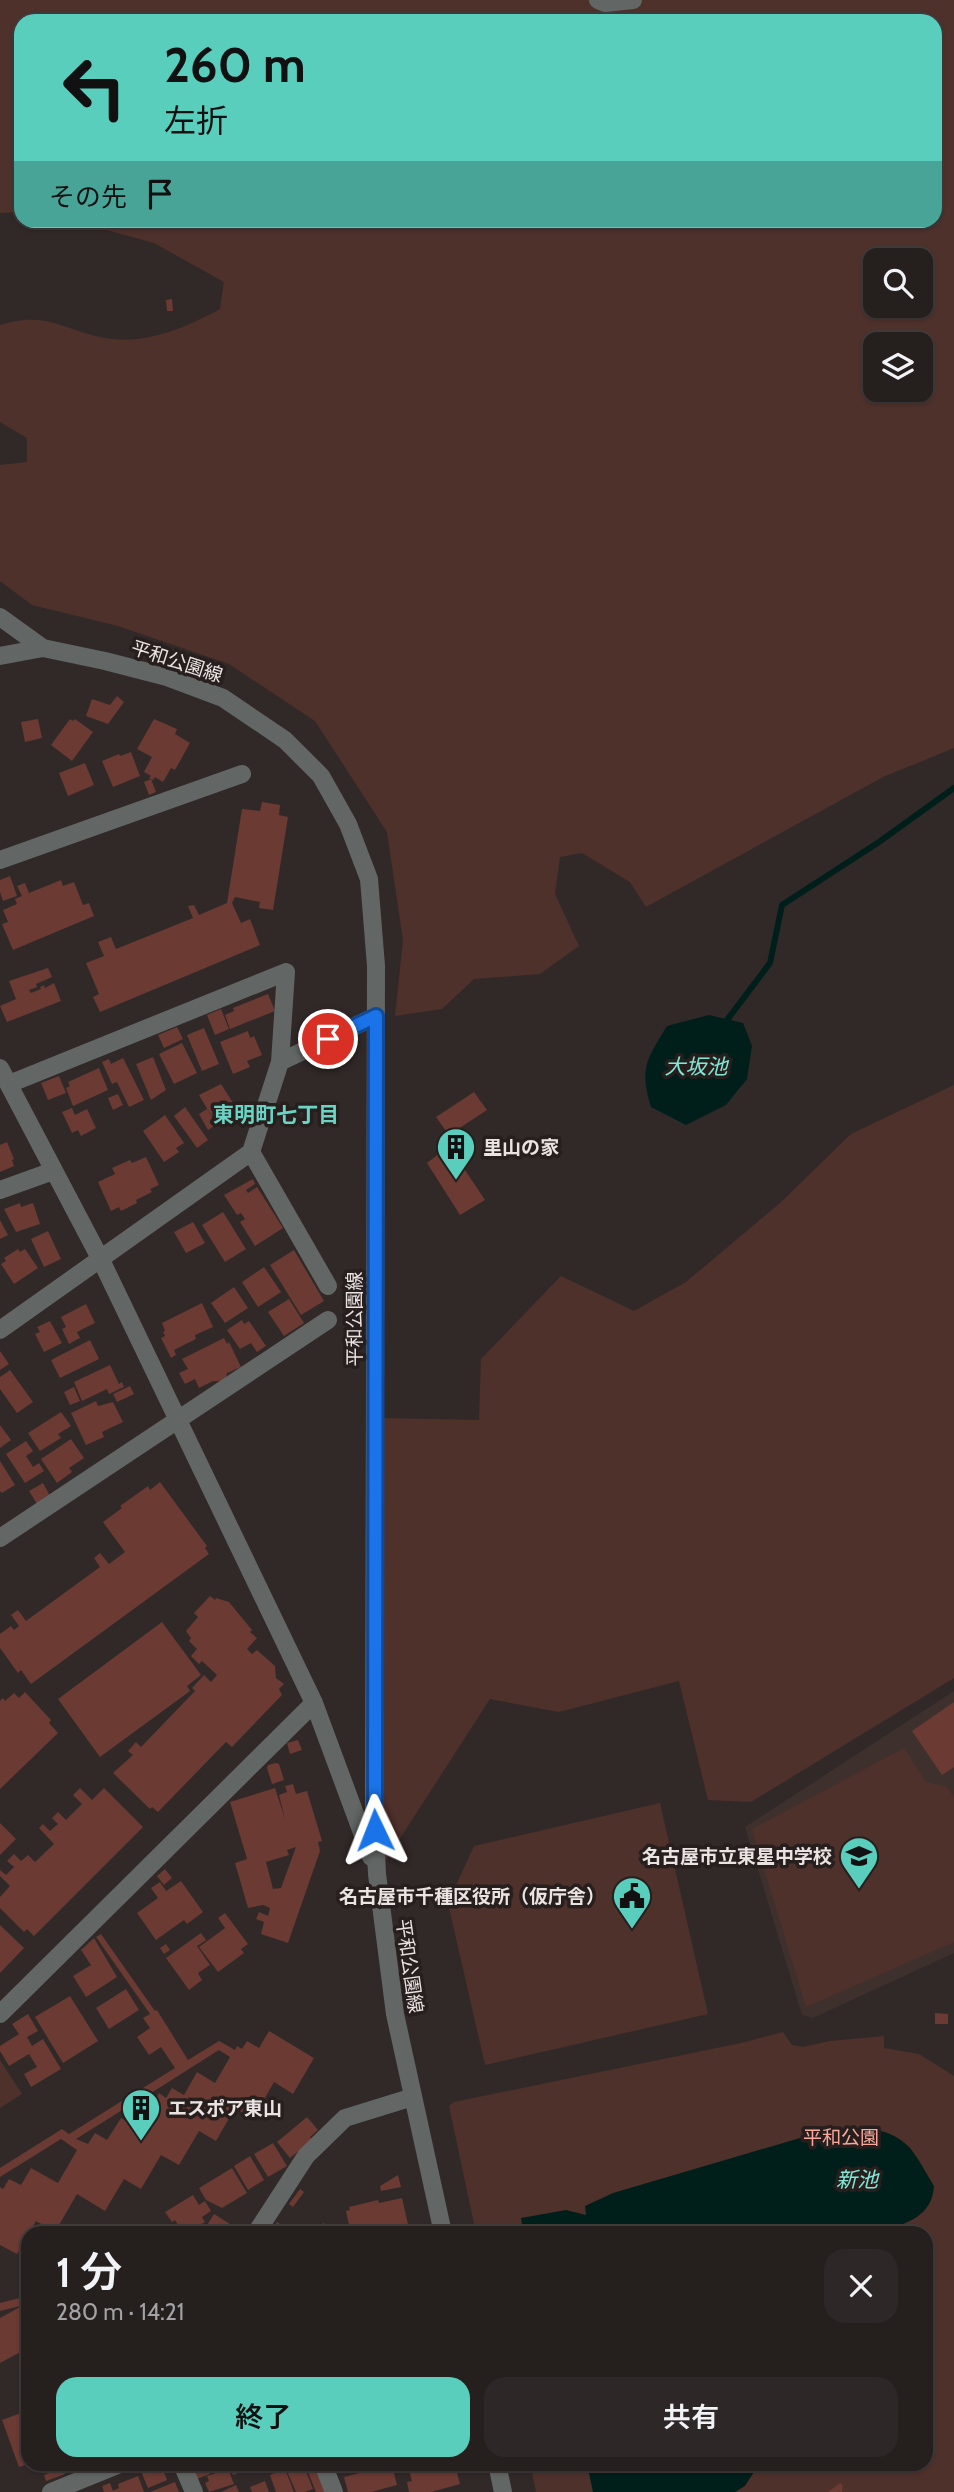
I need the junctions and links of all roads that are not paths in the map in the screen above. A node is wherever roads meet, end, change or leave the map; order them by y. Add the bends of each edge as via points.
1 (598, 0) edge
2 (633, 0) edge
3 (0, 617) edge
4 (43, 649) junction
5 (0, 656) edge
6 (242, 774) dead end
7 (0, 860) edge
8 (376, 1016) junction
9 (280, 1062) junction
10 (0, 1068) edge
11 (9, 1084) junction
12 (251, 1152) junction
13 (53, 1171) junction
14 (0, 1190) edge
15 (101, 1260) junction
16 (328, 1286) dead end
17 (328, 1320) dead end
18 (0, 1330) edge
19 (176, 1421) junction
20 (0, 1538) edge
21 (314, 1703) junction
22 (377, 1874) junction
23 (0, 2014) edge
24 (413, 2097) junction
25 (261, 2226) edge
26 (441, 2226) edge
27 (103, 2471) edge
28 (184, 2471) edge
29 (326, 2471) edge
30 (498, 2471) edge
31 (51, 2492) edge
32 (194, 2492) edge
33 (334, 2492) edge
34 (503, 2492) edge

1 - 2 street
3 - 4 street, 平和公園線
4 - 5 street
4 - 8 street, 平和公園線 via 167,677 223,698 285,740 321,776 348,824 369,880
6 - 7 street
8 - 9 street
8 - 22 street, 平和公園線
9 - 11 street via 286,971
9 - 12 street
10 - 11 street
11 - 13 street
12 - 15 street
12 - 16 street
13 - 14 street
13 - 15 street
15 - 18 street
15 - 19 street
17 - 19 street
19 - 20 street
19 - 21 street
21 - 22 street
21 - 23 street
22 - 24 street, 平和公園線 via 395,2014
24 - 25 street via 345,2118 306,2156
24 - 26 street, 平和公園線
27 - 31 street
28 - 32 street
29 - 33 street
30 - 34 street

